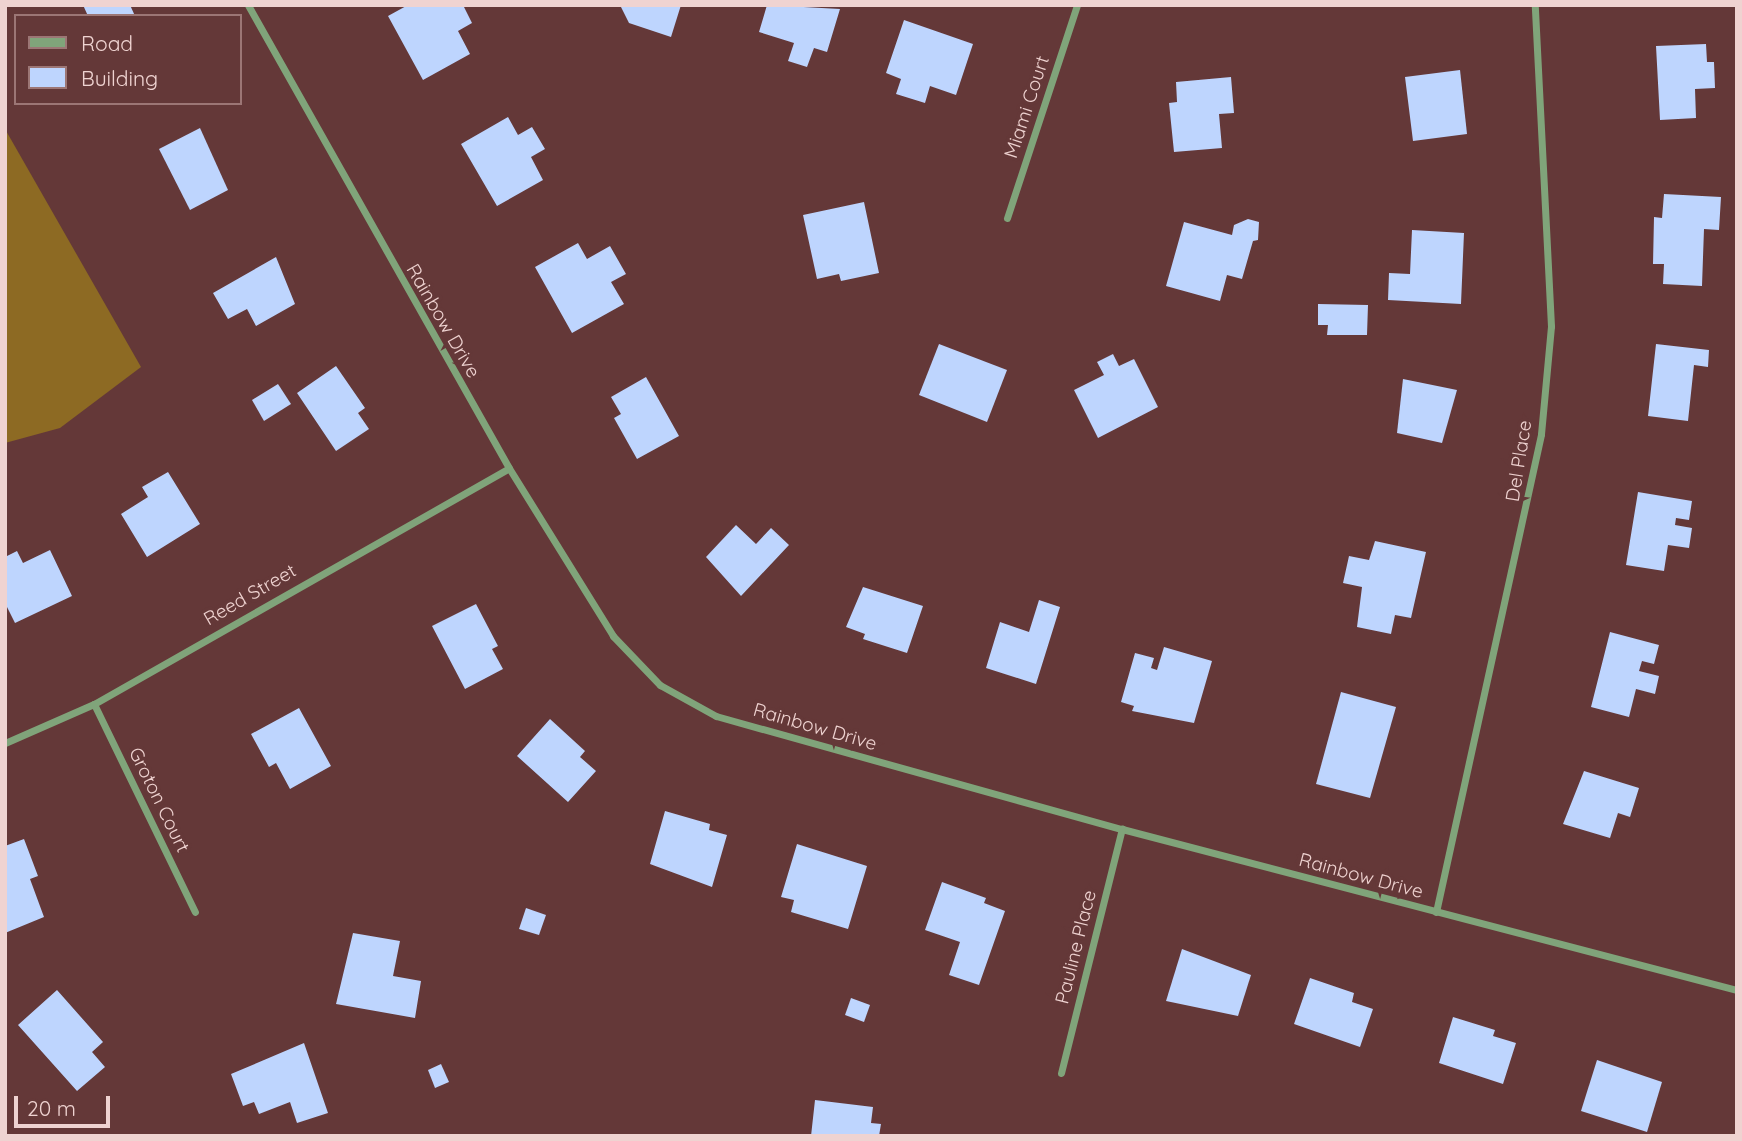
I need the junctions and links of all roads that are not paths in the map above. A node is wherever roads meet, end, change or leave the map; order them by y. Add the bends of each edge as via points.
1 (248, 5) edge
2 (1077, 5) edge
3 (1535, 5) edge
4 (1007, 218) dead end
5 (509, 468) junction
6 (94, 704) junction
7 (5, 743) edge
8 (1122, 829) junction
9 (195, 912) dead end
10 (1436, 912) junction
11 (1737, 990) edge
12 (1060, 1073) dead end

1 - 5 street, Rainbow Drive
2 - 4 street, Miami Court
3 - 10 street, Del Place via 1551,326 1541,434
5 - 6 street, Reed Street
5 - 8 street, Rainbow Drive via 613,636 660,685 716,716
6 - 7 street, Reed Street
6 - 9 street, Groton Court
8 - 10 street, Rainbow Drive
8 - 12 street, Pauline Place
10 - 11 street, Rainbow Drive

